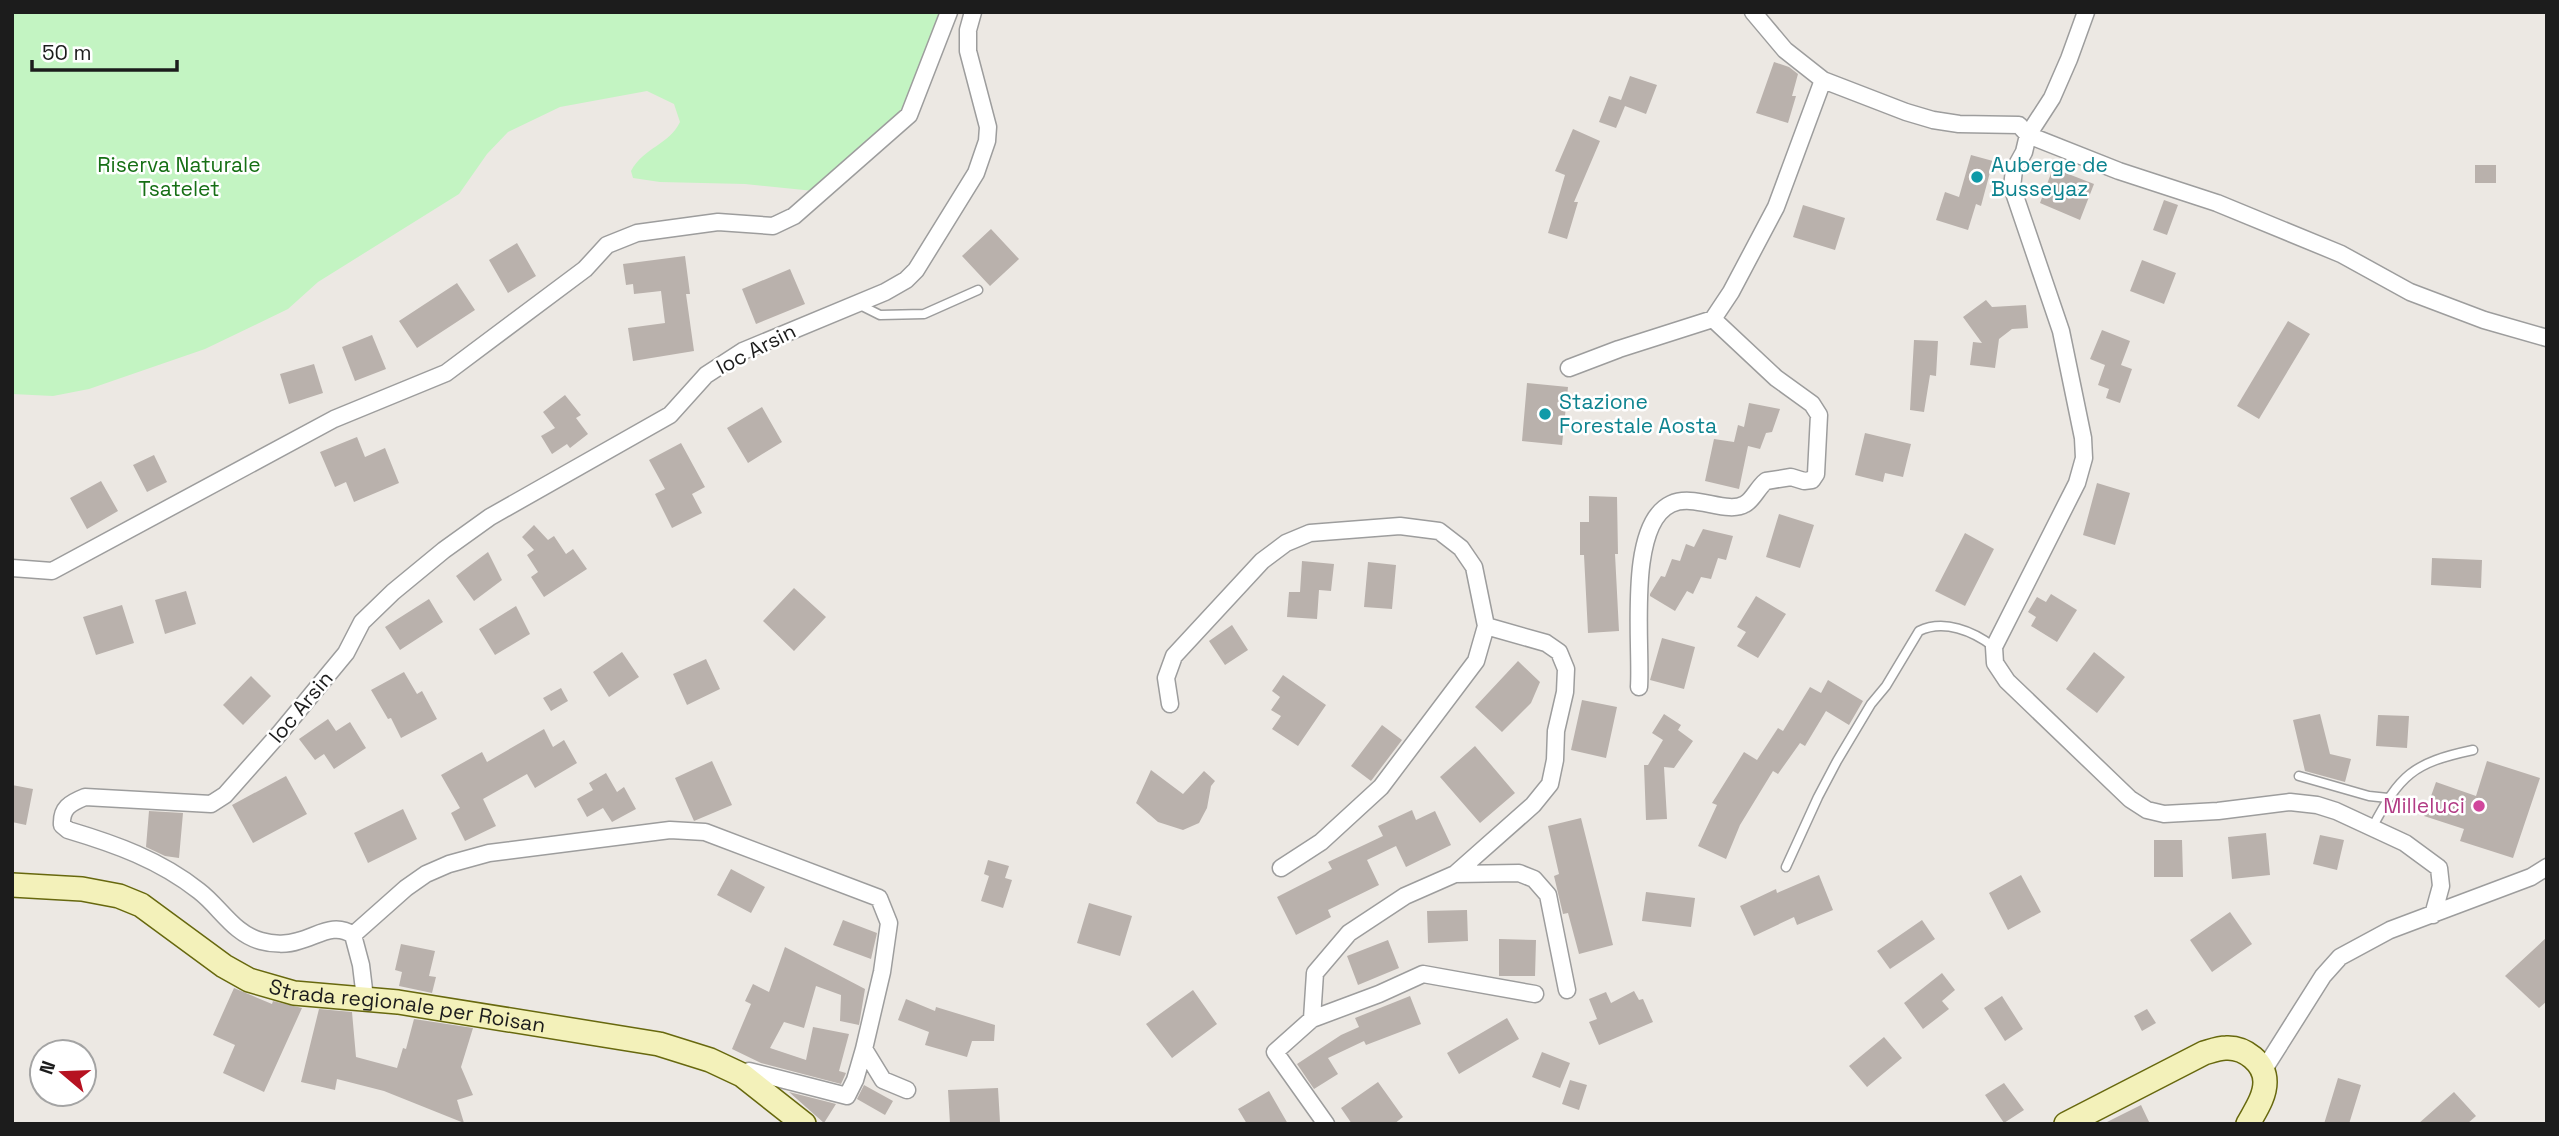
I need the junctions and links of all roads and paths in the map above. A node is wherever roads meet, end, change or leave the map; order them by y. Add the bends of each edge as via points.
1 (949, 12) edge
2 (974, 12) edge
3 (1753, 12) edge
4 (2085, 12) edge
5 (1823, 80) junction
6 (2028, 135) junction
7 (978, 290) dead end
8 (855, 303) junction
9 (1713, 319) junction
10 (2547, 338) edge
11 (1569, 368) dead end
12 (12, 568) edge
13 (1486, 626) junction
14 (1994, 647) junction
15 (1639, 687) dead end
16 (1170, 704) dead end
17 (2473, 750) dead end
18 (2299, 776) dead end
19 (2388, 798) junction
20 (2372, 828) junction
21 (1786, 867) dead end
22 (2547, 867) edge
23 (1281, 868) dead end
24 (1455, 874) junction
25 (12, 886) edge
26 (2433, 915) junction
27 (354, 935) junction
28 (1567, 990) dead end
29 (1535, 994) dead end
30 (365, 999) junction
31 (1312, 1019) junction
32 (864, 1049) junction
33 (2263, 1071) junction
34 (742, 1075) junction
35 (907, 1090) dead end
36 (804, 1124) edge
37 (1326, 1124) edge
38 (2066, 1124) edge
39 (2248, 1124) edge

1 - 12 street via 909,115 794,216 773,226 718,222 637,233 607,245 585,269 446,373 334,419 52,571
2 - 8 street, loc Arsin via 968,51 988,127 976,173 916,270 886,292
3 - 5 street via 1786,50
4 - 6 street via 2052,98
5 - 6 street via 1933,120 2019,125
5 - 9 street via 1776,207
6 - 10 street via 2217,203 2341,254 2410,292
6 - 14 street via 2012,187 2061,331 2084,458 2077,482
7 - 8 lane via 924,314 880,315
8 - 27 street, loc Arsin via 743,351 706,375 670,415 489,517 444,550 362,622 346,653 225,795 211,804 85,797 66,806 61,815 68,830 132,850 198,889 231,923 259,941 296,942 342,928
9 - 11 street
9 - 15 street via 1776,378 1812,404 1819,415 1816,474 1812,480 1766,481 1747,504 1736,508 1688,500 1670,504 1655,518 1646,534 1640,570
13 - 16 street via 1474,567 1461,548 1439,531 1400,526 1310,533 1262,561 1174,656 1166,678
13 - 23 street via 1476,660 1381,787 1321,842
13 - 24 street via 1537,640 1559,652 1566,668 1565,691 1550,784 1533,805
14 - 20 street via 1995,663 2007,681 2147,810 2164,814 2218,811 2290,802 2336,811
14 - 21 lane via 1953,626 1919,632 1837,761
17 - 19 lane via 2425,764 2403,778
18 - 19 lane
19 - 20 lane
20 - 26 street via 2405,843 2439,868 2441,886
22 - 26 street
24 - 28 street via 1519,873 1534,879 1548,895
24 - 31 street via 1405,896 1349,933 1315,973
25 - 30 main road, Strada regionale per Roisan via 119,896 141,905 224,967 249,980 294,993
26 - 33 street via 2390,930 2340,957
27 - 30 street
27 - 32 street via 406,888 449,864 489,853 629,835 705,832 879,898 889,923
29 - 31 street via 1423,974
30 - 34 main road, Strada regionale per Roisan via 659,1044
31 - 37 street via 1275,1052
32 - 34 street via 847,1096 764,1074 748,1071
32 - 35 street via 883,1080
33 - 38 main road via 2244,1052 2227,1048 2204,1053
33 - 39 main road via 2263,1093
34 - 36 main road, Strada regionale per Roisan

